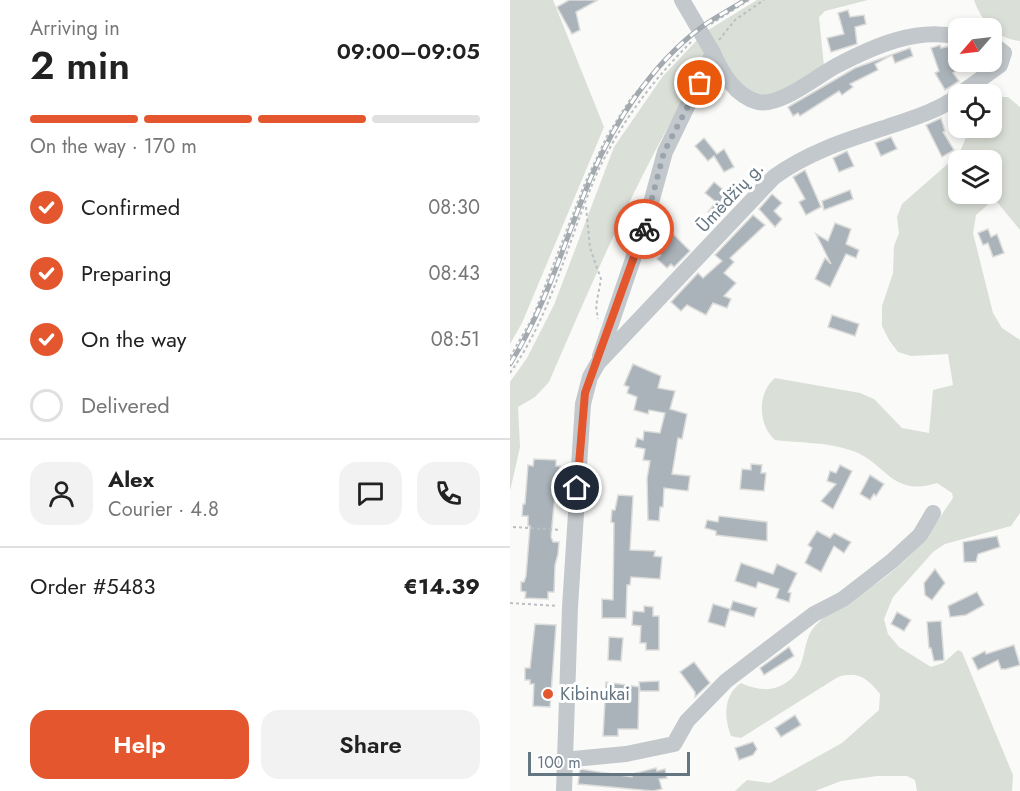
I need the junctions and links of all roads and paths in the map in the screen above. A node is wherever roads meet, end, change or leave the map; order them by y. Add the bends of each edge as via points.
1 (682, 0) edge
2 (749, 0) edge
3 (764, 0) edge
4 (699, 30) junction
5 (948, 34) edge
6 (713, 53) junction
7 (990, 72) edge
8 (974, 84) edge
9 (948, 101) edge
10 (586, 204) junction
11 (604, 345) junction
12 (510, 357) edge
13 (597, 363) junction
14 (510, 373) edge
15 (933, 513) dead end
16 (513, 527) dead end
17 (575, 530) junction
18 (510, 603) edge
19 (570, 607) junction
20 (563, 760) junction
21 (564, 791) edge

1 - 4 street
2 - 4 path
3 - 6 path via 735,20
4 - 6 street
4 - 10 path via 615,137
4 - 12 path via 672,50 637,90 607,136 533,317
5 - 6 street via 920,33 870,50 776,100 760,102 742,95 727,79
6 - 11 street via 664,152 646,221
7 - 8 street, Ūmėdžių g.
9 - 13 street, Ūmėdžių g. via 918,117 795,161 774,177
10 - 11 path via 590,248 601,279 596,306
10 - 14 path via 544,310
11 - 13 street
13 - 17 street, Ūmėdžių g. via 583,404
15 - 20 street via 920,535 892,561 726,681 687,721 674,744
16 - 17 path
17 - 19 street, Ūmėdžių g.
18 - 19 path
19 - 20 street, Ūmėdžių g.
20 - 21 street, Ūmėdžių g.

